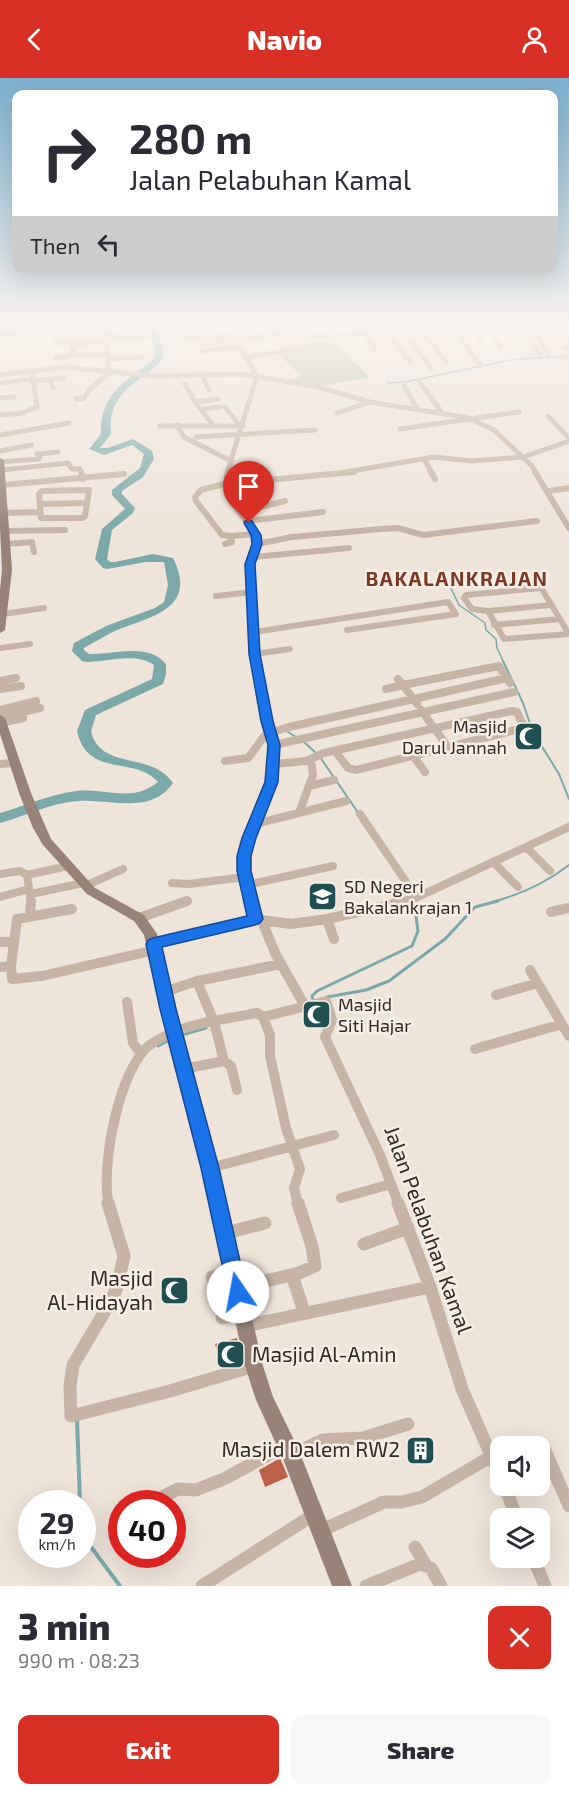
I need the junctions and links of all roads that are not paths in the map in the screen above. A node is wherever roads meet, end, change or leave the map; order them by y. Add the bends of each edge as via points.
1 (35, 392) edge
2 (88, 392) edge
3 (190, 392) edge
4 (251, 392) edge
5 (336, 392) edge
6 (408, 392) edge
7 (427, 392) edge
8 (14, 397) dead end
9 (0, 398) edge
10 (76, 399) dead end
11 (218, 399) dead end
12 (195, 402) junction
13 (369, 402) junction
14 (201, 409) junction
15 (418, 410) junction
16 (519, 412) dead end
17 (337, 413) dead end
18 (2, 414) edge
19 (443, 414) junction
20 (501, 414) junction
21 (548, 416) dead end
22 (471, 419) junction
23 (511, 421) dead end
24 (69, 423) dead end
25 (241, 423) junction
26 (177, 425) junction
27 (160, 426) dead end
28 (400, 429) dead end
29 (315, 430) dead end
30 (0, 435) edge
31 (240, 435) junction
32 (196, 437) dead end
33 (569, 439) edge
34 (31, 445) dead end
35 (0, 451) edge
36 (58, 452) dead end
37 (523, 457) junction
38 (424, 459) junction
39 (231, 461) junction
40 (1, 464) edge
41 (124, 474) dead end
42 (435, 478) dead end
43 (83, 479) junction
44 (224, 484) junction
45 (3, 485) junction
46 (569, 488) edge
47 (549, 491) junction
48 (285, 501) dead end
49 (86, 503) junction
50 (40, 504) junction
51 (40, 512) junction
52 (241, 512) junction
53 (323, 512) dead end
54 (3, 518) edge
55 (400, 519) dead end
56 (537, 520) dead end
57 (248, 521) junction
58 (569, 528) edge
59 (65, 530) dead end
60 (408, 532) junction
61 (255, 534) junction
62 (230, 536) junction
63 (4, 538) edge
64 (225, 544) dead end
65 (257, 544) junction
66 (350, 548) dead end
67 (34, 552) dead end
68 (253, 557) junction
69 (537, 581) dead end
70 (541, 588) junction
71 (253, 592) junction
72 (3, 593) edge
73 (216, 597) dead end
74 (551, 605) junction
75 (44, 608) dead end
76 (488, 611) junction
77 (3, 614) junction
78 (372, 614) junction
79 (560, 619) junction
80 (494, 625) junction
81 (379, 626) junction
82 (567, 626) edge
83 (0, 630) edge
84 (347, 630) dead end
85 (254, 632) junction
86 (569, 634) edge
87 (30, 644) dead end
88 (0, 648) edge
89 (290, 649) dead end
90 (255, 654) junction
91 (16, 678) dead end
92 (0, 681) edge
93 (401, 682) junction
94 (21, 686) dead end
95 (512, 687) junction
96 (0, 689) edge
97 (386, 689) dead end
98 (418, 706) junction
99 (0, 710) edge
100 (23, 718) dead end
101 (1, 725) edge
102 (434, 728) junction
103 (270, 733) junction
104 (274, 745) junction
105 (448, 747) junction
106 (335, 751) junction
107 (413, 756) junction
108 (311, 760) junction
109 (225, 761) dead end
110 (14, 763) junction
111 (0, 764) edge
112 (274, 764) junction
113 (425, 772) dead end
114 (334, 780) dead end
115 (309, 786) junction
116 (346, 801) dead end
117 (299, 813) junction
118 (360, 814) dead end
119 (255, 824) junction
120 (569, 826) edge
121 (526, 847) junction
122 (493, 862) junction
123 (68, 866) junction
124 (333, 866) dead end
125 (123, 869) dead end
126 (550, 871) dead end
127 (0, 874) edge
128 (27, 875) junction
129 (246, 881) junction
130 (172, 883) dead end
131 (84, 885) junction
132 (518, 887) dead end
133 (30, 892) junction
134 (0, 897) edge
135 (417, 898) junction
136 (187, 901) dead end
137 (569, 908) edge
138 (72, 909) dead end
139 (551, 912) dead end
140 (30, 916) junction
141 (139, 918) junction
142 (258, 919) junction
143 (327, 919) junction
144 (334, 939) dead end
145 (0, 942) edge
146 (13, 942) junction
147 (154, 947) junction
148 (281, 964) junction
149 (11, 966) junction
150 (0, 967) edge
151 (530, 970) dead end
152 (197, 981) junction
153 (538, 983) junction
154 (164, 992) junction
155 (496, 995) dead end
156 (127, 1002) dead end
157 (304, 1003) junction
158 (262, 1015) junction
159 (214, 1024) junction
160 (562, 1024) junction
161 (175, 1036) junction
162 (569, 1036) edge
163 (475, 1049) dead end
164 (141, 1053) junction
165 (224, 1061) junction
166 (183, 1069) junction
167 (237, 1090) dead end
168 (334, 1135) dead end
169 (292, 1147) junction
170 (210, 1168) junction
171 (391, 1184) junction
172 (341, 1198) dead end
173 (265, 1223) dead end
174 (408, 1228) junction
175 (226, 1233) junction
176 (364, 1244) dead end
177 (292, 1275) junction
178 (212, 1277) dead end
179 (236, 1284) junction
180 (430, 1287) junction
181 (216, 1294) dead end
182 (304, 1312) junction
183 (222, 1318) dead end
184 (243, 1319) junction
185 (254, 1366) junction
186 (408, 1424) dead end
187 (289, 1450) junction
188 (490, 1452) edge
189 (490, 1457) edge
190 (550, 1462) edge
191 (176, 1490) edge
192 (569, 1506) edge
193 (317, 1523) junction
194 (415, 1547) dead end
195 (426, 1564) junction
196 (538, 1568) edge
197 (202, 1586) edge
198 (342, 1586) edge
199 (366, 1586) edge
200 (441, 1586) edge
201 (545, 1586) edge

1 - 18 street via 38,407
2 - 10 street via 84,398
3 - 12 street
4 - 25 street
5 - 13 street
6 - 15 street
7 - 19 street
8 - 9 street
11 - 12 street
12 - 14 street
13 - 15 street
13 - 17 street
14 - 25 street via 223,407
14 - 25 street via 213,424
15 - 19 street
16 - 20 street
19 - 22 street
20 - 22 street
20 - 23 street
21 - 33 street
22 - 28 street
22 - 37 street via 488,426
24 - 30 street
25 - 26 street
25 - 31 street
26 - 27 street
26 - 39 street via 184,437
29 - 31 street
31 - 32 street
31 - 39 street
33 - 37 street
34 - 35 street
36 - 40 street
37 - 38 street
37 - 47 street
38 - 42 street
38 - 44 street via 352,472
39 - 44 street
40 - 43 street via 68,463 72,469 80,470
40 - 45 street
41 - 43 street
43 - 45 street
44 - 52 street via 228,497
44 - 62 street via 201,490 195,501 222,535
45 - 54 street
46 - 47 street
47 - 58 street
48 - 52 street
49 - 50 street
49 - 50 street via 86,489 42,491
49 - 51 street via 82,518 44,519
50 - 51 street
51 - 54 street
52 - 57 street
53 - 57 street
54 - 63 street
55 - 60 street
56 - 60 street via 423,535
57 - 61 street
59 - 63 street
60 - 65 street via 381,529
61 - 62 street
61 - 65 street
62 - 64 street via 232,542
63 - 67 street via 32,542
63 - 72 street via 7,570
65 - 68 street
66 - 68 street
68 - 71 street
69 - 70 street
70 - 74 street
70 - 76 street via 464,596 472,609
71 - 73 street
71 - 85 street
72 - 77 street
74 - 76 street
74 - 79 street
75 - 77 street
76 - 80 street
77 - 83 street
78 - 81 street
78 - 81 street via 448,602 456,614
78 - 85 street
79 - 80 street
79 - 82 street
80 - 86 street via 501,638 507,640
81 - 84 street
82 - 86 street
85 - 90 street
87 - 88 street
89 - 90 street
90 - 103 street
91 - 92 street
93 - 95 street via 499,666
93 - 97 street
93 - 98 street
94 - 96 street
95 - 98 street
95 - 98 street
98 - 102 street
98 - 103 street
98 - 104 street
99 - 101 street via 38,705
100 - 101 street
101 - 110 street
102 - 105 street
102 - 105 street via 515,711 523,725
102 - 106 street
103 - 104 street
103 - 109 street via 263,736 258,750 247,759
104 - 112 street
105 - 107 street
106 - 107 street via 352,770
106 - 108 street
107 - 113 street
108 - 112 street
108 - 115 street via 314,771
110 - 111 street
110 - 123 street via 39,828
112 - 119 street
114 - 115 street
115 - 117 street
116 - 117 street
117 - 119 street
118 - 135 street
119 - 129 street via 244,856
120 - 121 street
121 - 122 street
121 - 126 street
122 - 132 street
122 - 135 street
123 - 128 street
123 - 131 street
124 - 129 street
125 - 131 street
127 - 128 street
128 - 133 street
129 - 130 street
129 - 142 street
131 - 133 street
131 - 141 street
133 - 134 street
133 - 140 street
135 - 143 street
136 - 141 street
137 - 139 street
138 - 140 street
140 - 146 street via 16,920
141 - 147 street
142 - 143 street via 291,924
142 - 147 street
142 - 148 street
143 - 144 street
145 - 146 street
146 - 149 street
147 - 149 street via 22,980 12,979
147 - 154 street
148 - 152 street
148 - 157 street
149 - 150 street
151 - 153 street
152 - 154 street
152 - 159 street
153 - 155 street
153 - 160 street
154 - 161 street
156 - 164 street via 133,1043
157 - 158 street
157 - 171 street, Jalan Pelabuhan Kamal via 326,1001 332,1020 325,1037
158 - 159 street
158 - 169 street via 270,1035 272,1065
159 - 161 street
159 - 165 street
160 - 162 street
160 - 163 street
161 - 164 street via 147,1046
161 - 166 street
164 - 185 street via 117,1113 104,1182 124,1263 111,1301 73,1365 70,1386 77,1415
165 - 166 street
165 - 167 street via 231,1066
166 - 170 street
168 - 169 street
169 - 170 street
169 - 177 street via 300,1175 295,1197 315,1266
170 - 175 street
171 - 172 street
171 - 174 street, Jalan Pelabuhan Kamal
173 - 175 street
174 - 176 street
174 - 180 street, Jalan Pelabuhan Kamal
175 - 179 street
177 - 179 street
177 - 182 street
178 - 179 street
179 - 181 street
179 - 184 street
180 - 182 street
180 - 188 street, Jalan Pelabuhan Kamal via 462,1389
182 - 184 street
183 - 184 street
184 - 185 street
185 - 187 street
186 - 187 street via 363,1438 323,1440
187 - 191 street via 196,1490
187 - 193 street
189 - 193 street via 422,1497 384,1502
190 - 192 street
193 - 197 street
193 - 198 street
194 - 195 street
195 - 199 street
195 - 200 street
196 - 201 street

